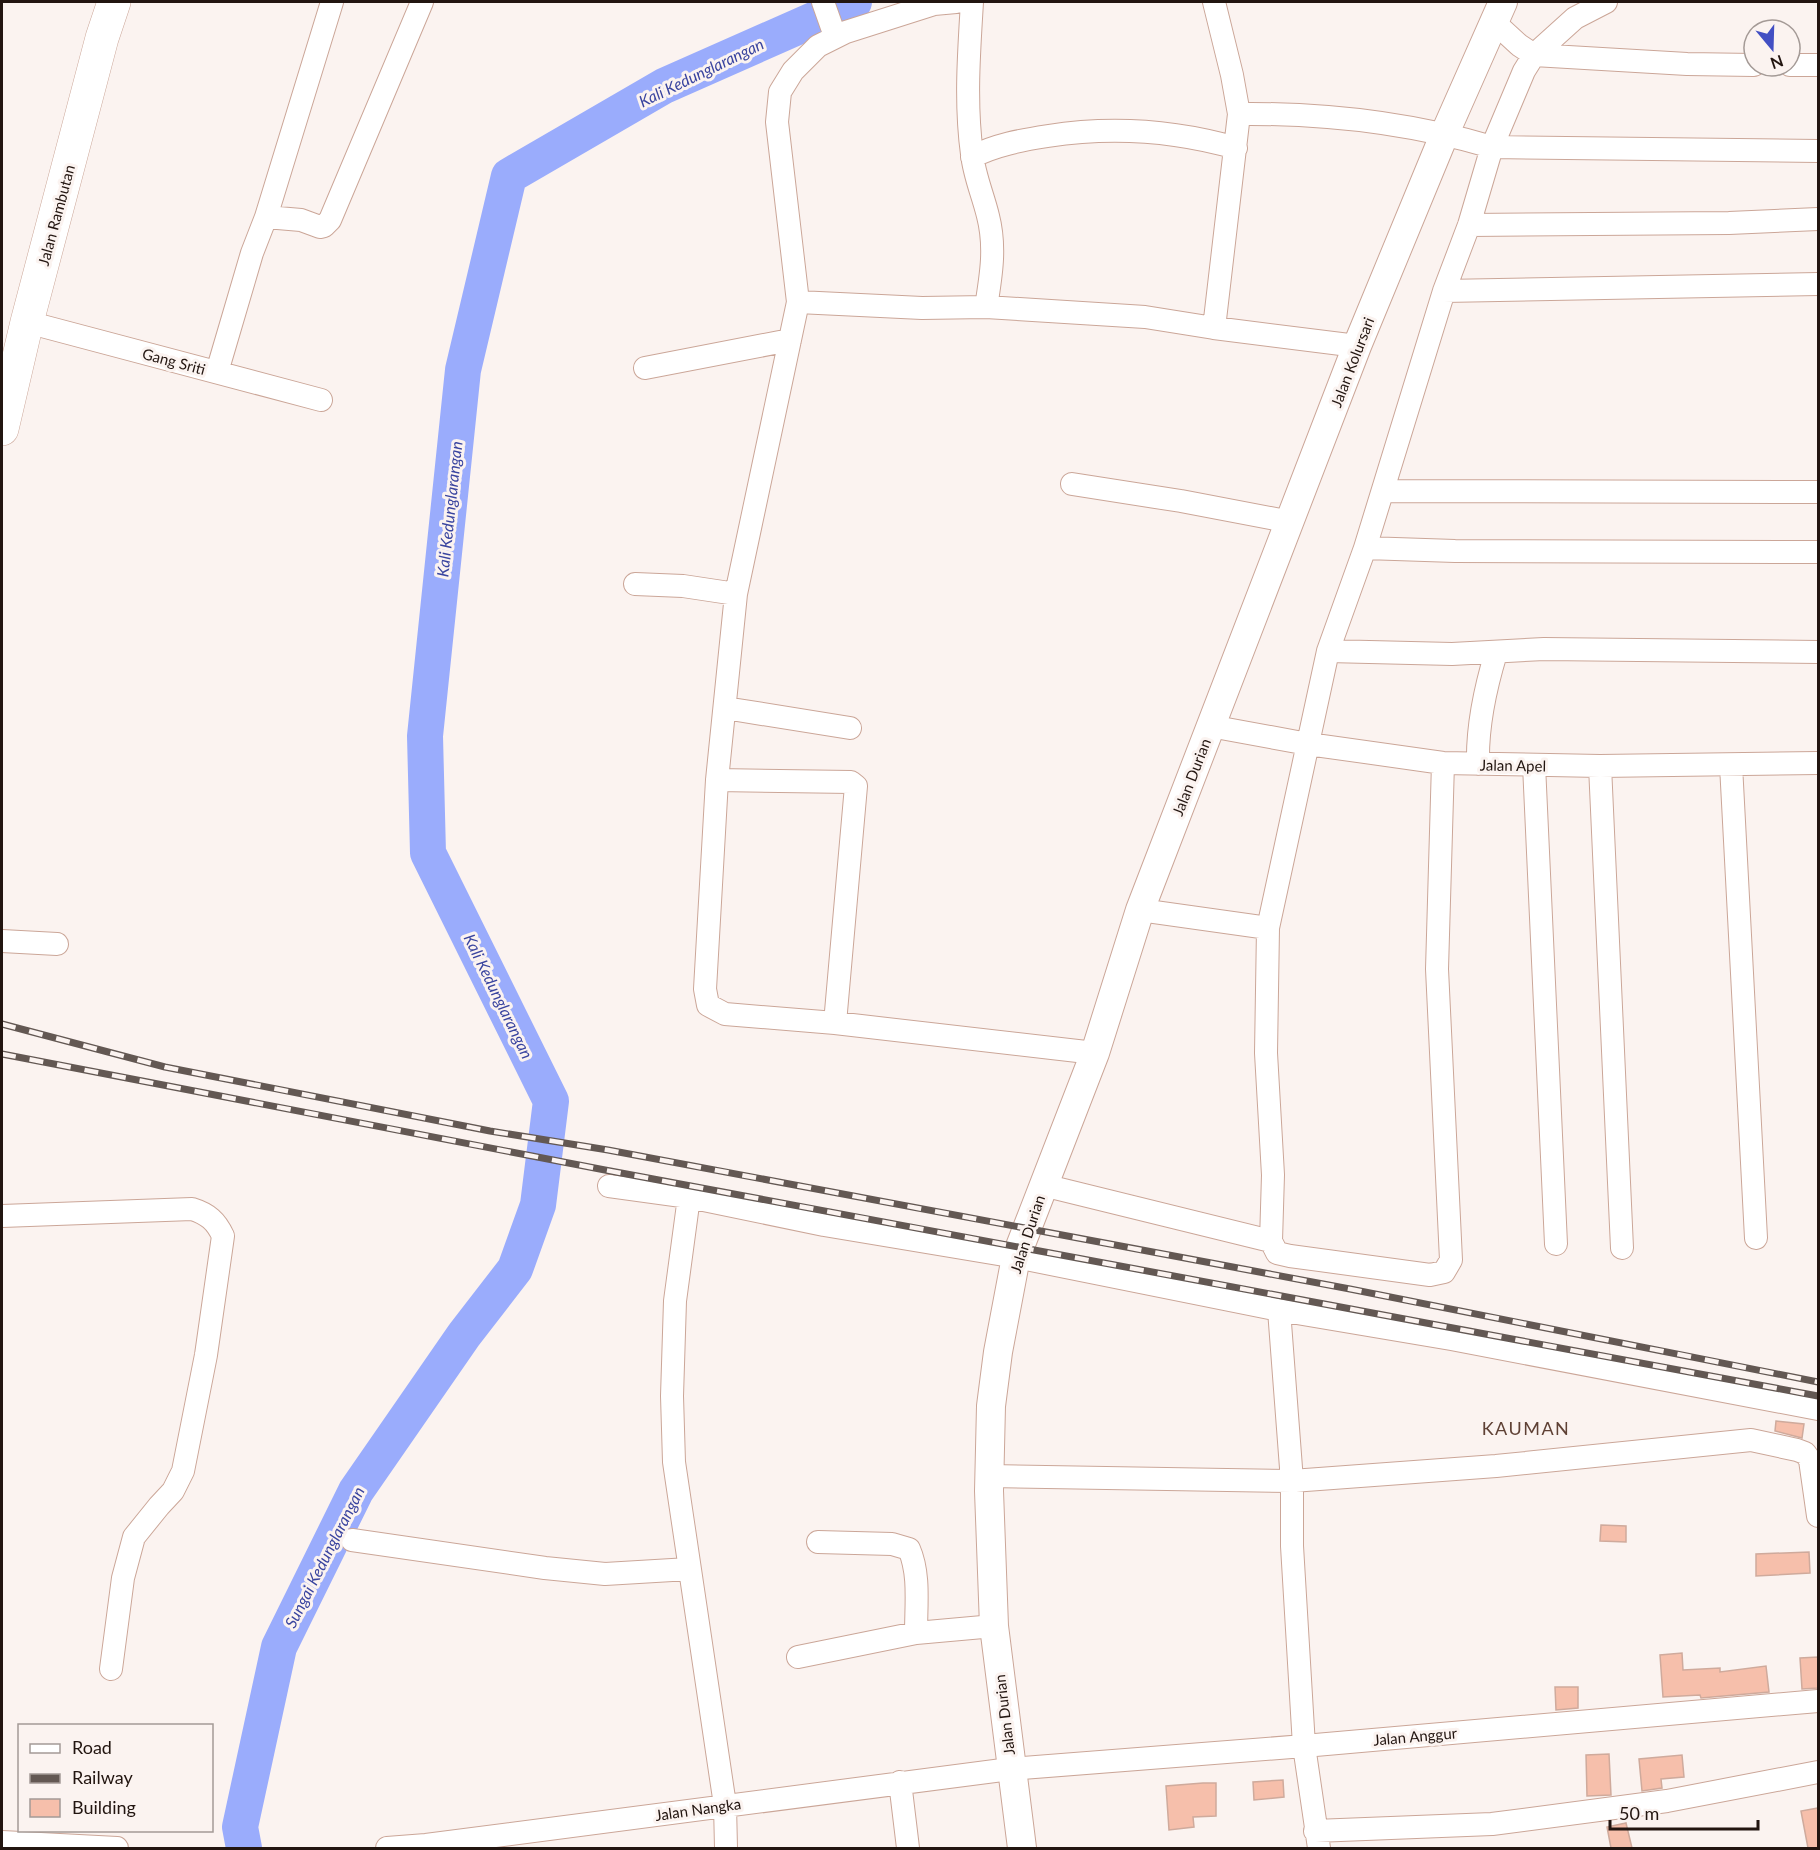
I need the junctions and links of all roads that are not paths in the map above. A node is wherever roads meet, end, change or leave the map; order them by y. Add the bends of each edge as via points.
1 (114, 2) edge
2 (332, 2) edge
3 (422, 2) edge
4 (823, 2) edge
5 (956, 2) edge
6 (972, 2) edge
7 (1214, 2) edge
8 (1606, 2) edge
9 (1498, 12) edge
10 (833, 32) junction
11 (1528, 51) junction
12 (1742, 65) edge
13 (1802, 65) edge
14 (1818, 65) edge
15 (1239, 114) junction
16 (1451, 135) junction
17 (1487, 146) junction
18 (1236, 148) junction
19 (1818, 151) edge
20 (972, 157) junction
21 (266, 218) junction
22 (1818, 219) edge
23 (1469, 225) junction
24 (1818, 284) edge
25 (1444, 291) junction
26 (798, 302) junction
27 (987, 308) junction
28 (27, 322) junction
29 (1214, 328) junction
30 (790, 340) junction
31 (1357, 346) junction
32 (645, 368) dead end
33 (217, 372) junction
34 (321, 400) dead end
35 (2, 429) edge
36 (1072, 484) dead end
37 (1383, 491) junction
38 (1818, 492) edge
39 (1291, 522) junction
40 (1365, 548) junction
41 (1818, 552) edge
42 (635, 584) dead end
43 (736, 594) junction
44 (1329, 651) junction
45 (1818, 652) edge
46 (1496, 653) junction
47 (725, 708) junction
48 (1210, 726) junction
49 (850, 728) dead end
50 (1301, 743) junction
51 (1443, 763) junction
52 (1818, 763) edge
53 (1478, 764) junction
54 (1534, 765) junction
55 (1731, 765) junction
56 (1600, 766) junction
57 (717, 780) junction
58 (1154, 912) junction
59 (1268, 928) junction
60 (2, 941) edge
61 (57, 944) dead end
62 (835, 1023) junction
63 (1095, 1053) junction
64 (1043, 1185) junction
65 (609, 1186) dead end
66 (689, 1197) junction
67 (2, 1216) edge
68 (1756, 1238) dead end
69 (1272, 1241) junction
70 (1556, 1244) dead end
71 (1622, 1248) dead end
72 (1016, 1257) junction
73 (1279, 1310) junction
74 (1818, 1409) edge
75 (989, 1476) junction
76 (1292, 1481) junction
77 (1818, 1516) edge
78 (352, 1540) dead end
79 (818, 1542) dead end
80 (688, 1569) junction
81 (994, 1626) junction
82 (916, 1633) junction
83 (798, 1657) dead end
84 (111, 1670) dead end
85 (1818, 1701) edge
86 (1304, 1746) junction
87 (1010, 1768) junction
88 (1818, 1772) edge
89 (900, 1782) junction
90 (725, 1805) junction
91 (1317, 1840) edge
92 (2, 1842) edge
93 (117, 1848) edge
94 (387, 1848) edge
95 (726, 1848) edge
96 (908, 1848) edge
97 (1022, 1848) edge

1 - 28 main road, Jalan Rambutan
2 - 21 street
3 - 21 street via 330,220 320,227 302,220
4 - 10 street
5 - 10 street via 934,4
6 - 20 street via 967,114
7 - 15 street
8 - 11 street
9 - 11 street
9 - 16 street, Jalan Kolursari
10 - 26 street via 793,70 780,92 777,122
11 - 12 street
11 - 17 street via 1524,71
13 - 14 street
15 - 16 street via 1293,113 1395,124
15 - 18 street
16 - 17 street
16 - 31 street, Jalan Kolursari
17 - 19 street
17 - 23 street
18 - 20 street via 1122,129 1026,139
18 - 29 street
20 - 27 street via 993,239
21 - 33 street
22 - 23 street
23 - 25 street
24 - 25 street
25 - 37 street
26 - 27 street
26 - 30 street
27 - 29 street via 1145,317
28 - 33 street, Gang Sriti
28 - 35 main road, Jalan Rambutan
29 - 31 street
30 - 32 street
30 - 43 street
31 - 39 street, Jalan Kolursari
33 - 34 street, Gang Sriti
36 - 39 street
37 - 38 street
37 - 40 street
39 - 48 street, Jalan Kolursari
40 - 41 street
40 - 44 street
42 - 43 street
43 - 47 street
44 - 46 street
44 - 50 street
45 - 46 street via 1544,649
46 - 53 street via 1479,722
47 - 49 street
47 - 57 street
48 - 50 street, Jalan Apel
48 - 58 street, Jalan Durian
50 - 51 street, Jalan Apel
50 - 59 street
51 - 53 street, Jalan Apel
51 - 69 street via 1437,969 1451,1260 1444,1272 1430,1275 1290,1256 1277,1252
52 - 55 street, Jalan Apel
53 - 54 street, Jalan Apel
54 - 56 street, Jalan Apel
54 - 70 street
55 - 56 street, Jalan Apel
55 - 68 street
56 - 71 street
57 - 62 street via 705,989 708,1005 725,1014
57 - 62 street via 851,782 856,786
58 - 59 street
58 - 63 street, Jalan Durian
59 - 69 street via 1266,1053 1273,1175
60 - 61 street
62 - 63 street
63 - 64 street, Jalan Durian
64 - 69 street
64 - 72 street, Jalan Durian
65 - 66 street
66 - 72 street via 824,1225
66 - 80 street via 675,1301 672,1396 674,1462
67 - 84 street via 192,1209 216,1222 223,1236 206,1355 183,1471 173,1491 134,1537 123,1578
72 - 73 street
72 - 75 street, Jalan Durian via 991,1406
73 - 74 street
73 - 76 street
75 - 76 street
75 - 81 street, Jalan Durian
76 - 77 street via 1496,1466 1751,1440 1805,1453 1810,1460
76 - 86 street
78 - 80 street via 605,1574
79 - 82 street via 909,1548 916,1576
80 - 90 street
81 - 82 street
81 - 87 street, Jalan Durian
82 - 83 street
85 - 86 street, Jalan Anggur
86 - 87 street, Jalan Anggur
86 - 91 street
87 - 89 street, Jalan Nangka
87 - 97 street, Jalan Durian
88 - 91 street via 1667,1801 1492,1824
89 - 90 street, Jalan Nangka
89 - 96 street
90 - 94 street, Jalan Nangka
90 - 95 street
92 - 93 street

